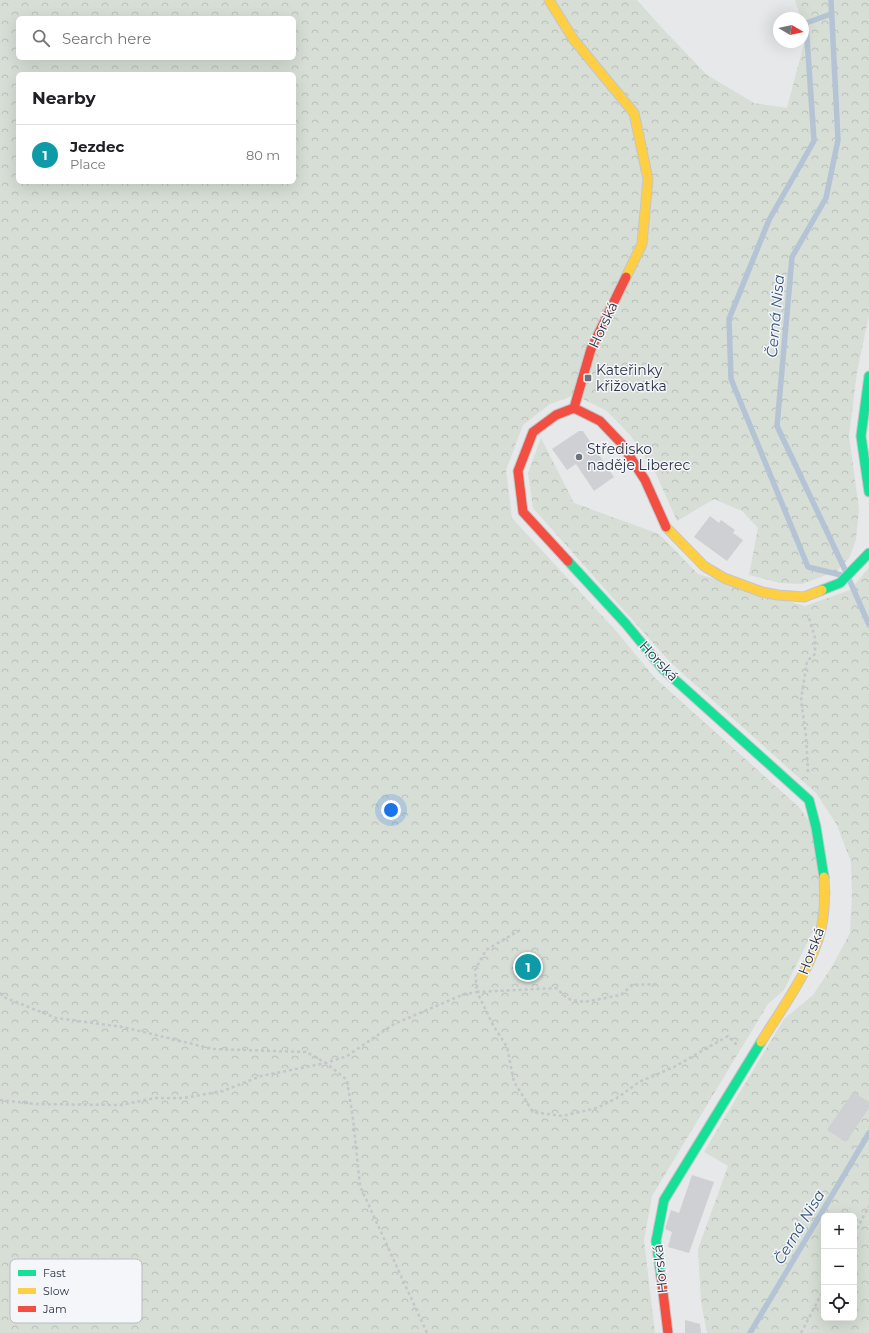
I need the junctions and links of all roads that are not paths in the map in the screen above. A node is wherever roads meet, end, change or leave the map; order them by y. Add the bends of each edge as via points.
1 (549, 0) edge
2 (869, 376) edge
3 (574, 408) junction
4 (869, 492) edge
5 (869, 553) edge
6 (668, 1333) edge

1 - 3 street, Horská via 574,40 634,113 648,179 642,244 591,349
2 - 4 street via 861,436
3 - 5 street via 600,421 621,443 645,480 667,528 704,566 724,578 762,592 804,597 840,583
3 - 6 street, Horská via 556,415 533,432 518,471 523,512 626,624 663,669 809,800 823,866 825,893 821,929 810,960 664,1200 656,1241

